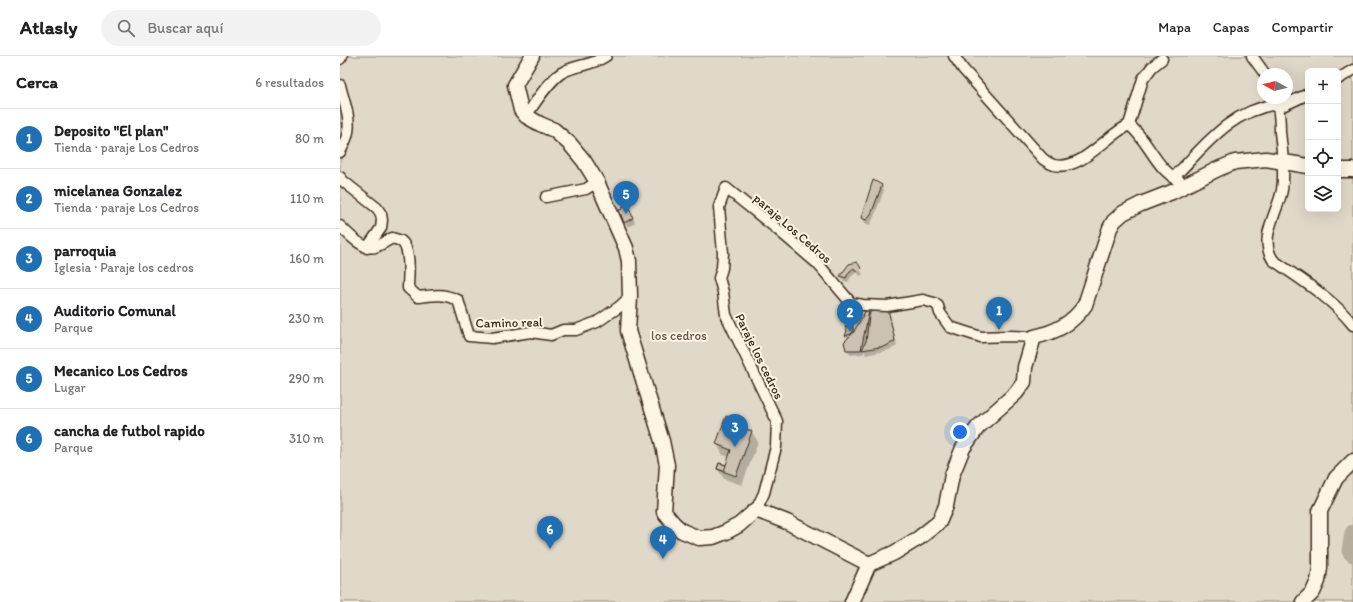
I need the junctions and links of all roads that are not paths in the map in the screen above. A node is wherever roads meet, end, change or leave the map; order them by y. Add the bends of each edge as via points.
1 (342, 56) edge
2 (532, 56) edge
3 (606, 56) edge
4 (954, 56) edge
5 (1252, 56) edge
6 (340, 59) edge
7 (1162, 59) dead end
8 (1261, 68) edge
9 (1353, 70) edge
10 (1341, 77) edge
11 (340, 85) edge
12 (1305, 95) edge
13 (1293, 98) edge
14 (1273, 104) edge
15 (1277, 104) edge
16 (526, 116) junction
17 (1129, 125) junction
18 (340, 152) edge
19 (1283, 162) junction
20 (1305, 166) edge
21 (1341, 170) edge
22 (1353, 170) edge
23 (340, 177) edge
24 (1173, 178) junction
25 (597, 182) junction
26 (1189, 185) junction
27 (726, 188) joint
28 (546, 197) dead end
29 (340, 226) edge
30 (367, 248) junction
31 (630, 297) junction
32 (1353, 325) edge
33 (1034, 337) junction
34 (1353, 461) edge
35 (756, 510) junction
36 (869, 564) junction
37 (852, 602) edge
38 (1303, 602) edge

1 - 6 street
2 - 16 main road via 515,86 521,110
3 - 16 street via 564,71 539,96
4 - 17 street via 1043,159 1054,165 1076,163
5 - 8 street
7 - 17 street via 1143,79
9 - 10 street
11 - 18 street via 348,117 348,131
12 - 13 street
14 - 24 street via 1249,112 1224,127
15 - 19 street
16 - 25 main road via 554,130 570,144
17 - 24 street via 1138,131 1152,154
19 - 20 main road
19 - 26 main road via 1266,159 1235,162
19 - 32 street via 1282,189 1270,228 1269,254 1273,260 1337,308
21 - 22 main road
23 - 30 street via 381,214 380,228
24 - 26 street
25 - 28 street via 586,189
25 - 31 main road via 626,248
26 - 33 main road via 1141,204 1114,221 1085,305 1067,324 1051,333
27 - 33 street, paraje Los Cedros via 818,264 851,303 887,306 923,300 938,306 950,327 982,337
27 - 35 street, Paraje los cedros via 719,208 723,253 720,278 726,315 777,421 776,447 764,493
29 - 30 street
30 - 31 street, Camino real via 374,248 392,238 401,241 409,258 408,288 418,297 434,294 458,300 469,336 492,338 531,332 551,335 563,330 576,330 597,322
31 - 35 main road via 628,331 662,440 666,465 664,512 682,531 699,538 713,537 726,532 739,525
33 - 36 main road via 1025,367 1024,382 1016,393 978,427 963,448 952,475 946,506 939,522 894,553
34 - 38 main road via 1336,478 1320,510 1318,581 1313,592
35 - 36 main road via 787,522
36 - 37 main road

